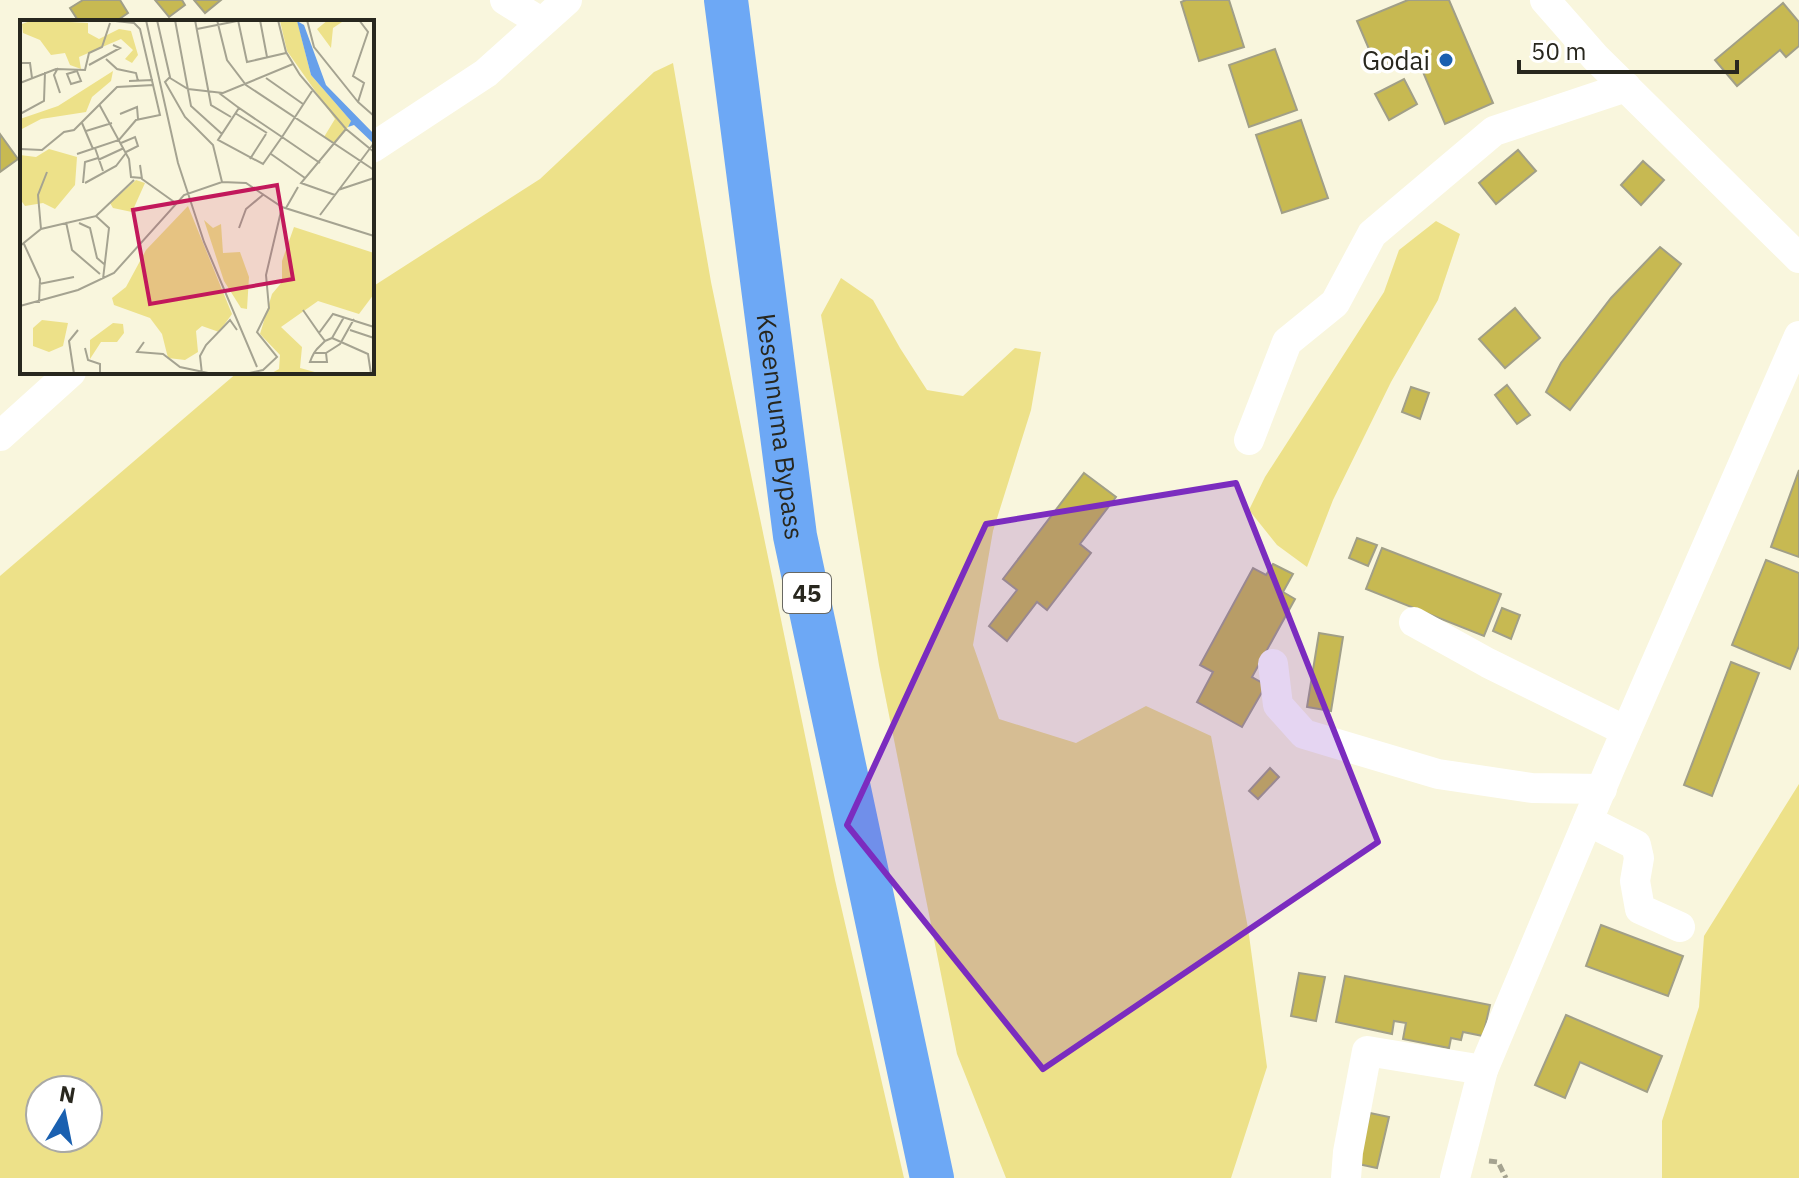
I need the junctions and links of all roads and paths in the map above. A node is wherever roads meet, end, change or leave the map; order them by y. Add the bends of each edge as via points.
1 (567, 0) edge
2 (726, 0) edge
3 (1545, 0) edge
4 (501, 2) edge
5 (541, 22) junction
6 (1626, 87) junction
7 (374, 147) edge
8 (1799, 258) edge
9 (1799, 336) edge
10 (69, 374) edge
11 (0, 436) edge
12 (1249, 440) dead end
13 (1414, 622) dead end
14 (1273, 664) dead end
15 (1626, 731) junction
16 (1602, 789) junction
17 (1588, 821) junction
18 (1680, 927) dead end
19 (1483, 1070) junction
20 (932, 1178) edge
21 (1346, 1178) edge
22 (1455, 1178) edge

1 - 5 street
2 - 20 highway, Kesennuma Bypass / 45 via 795,536
3 - 6 street
4 - 5 street
5 - 7 street via 486,73
6 - 8 street
6 - 12 street via 1494,131 1372,234 1335,303 1287,342
9 - 15 street
10 - 11 street
13 - 15 street
14 - 16 street via 1278,705 1304,734 1438,774 1532,788
15 - 16 street
16 - 17 street
17 - 18 street via 1636,845 1640,909
17 - 19 street
19 - 21 street via 1367,1051
19 - 22 street

